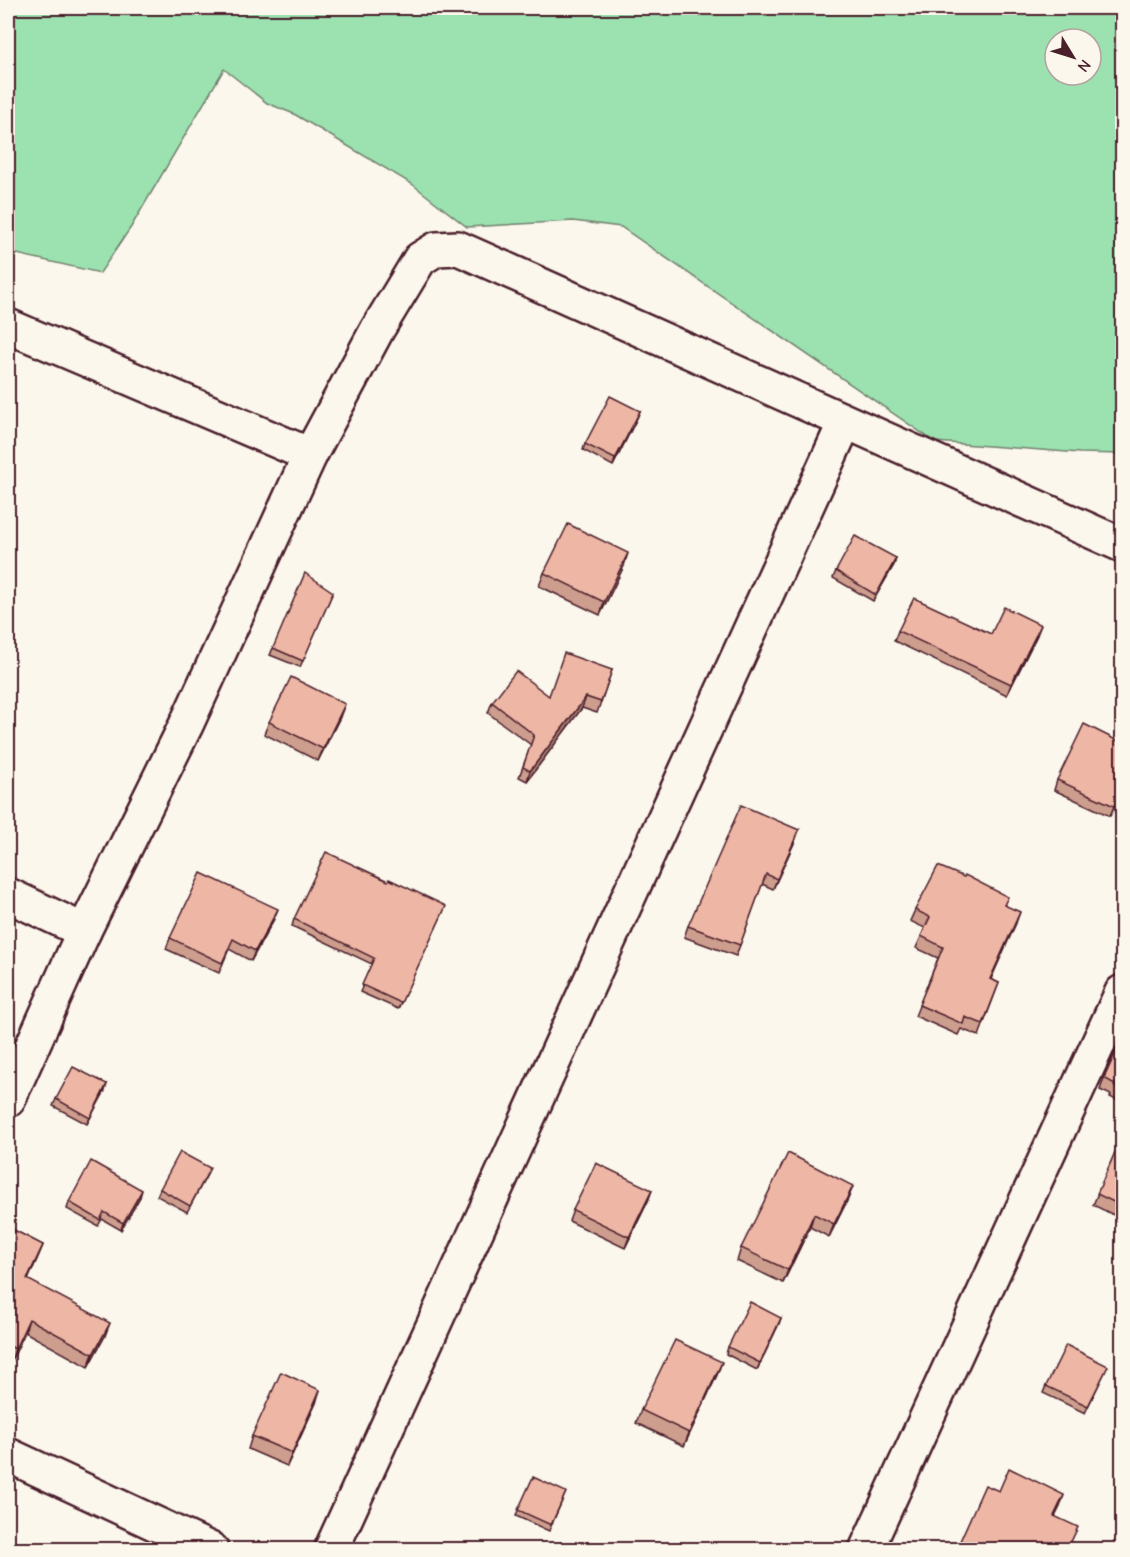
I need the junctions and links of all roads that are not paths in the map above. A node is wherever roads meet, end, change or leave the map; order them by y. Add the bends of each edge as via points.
1 (8, 326) edge
2 (845, 422) junction
3 (310, 455) junction
4 (1122, 545) edge
5 (8, 895) edge
6 (84, 931) junction
7 (1122, 992) edge
8 (8, 1100) edge
9 (8, 1455) edge
10 (212, 1550) edge
11 (331, 1550) edge
12 (866, 1550) edge

1 - 3 street
2 - 3 street via 458,248 436,249 420,259 376,330
2 - 4 street
2 - 11 street
3 - 6 street via 186,725
5 - 6 street
6 - 8 street
7 - 12 street
9 - 10 street

